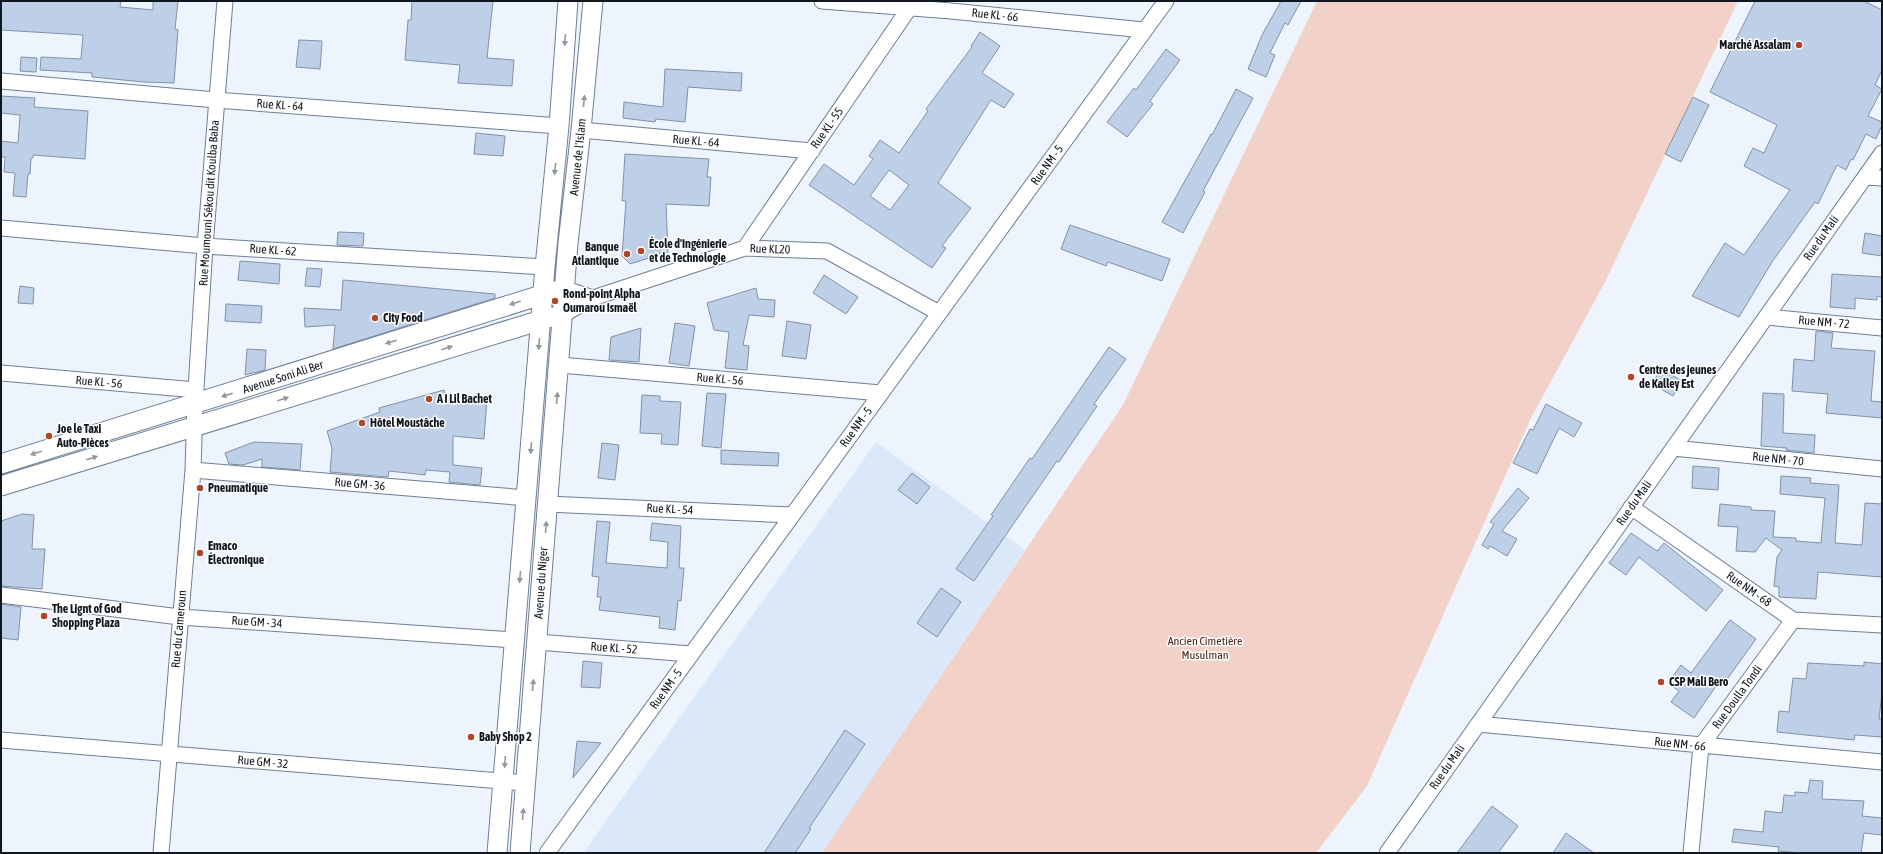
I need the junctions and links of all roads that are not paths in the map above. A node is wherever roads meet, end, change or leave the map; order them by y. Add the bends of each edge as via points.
1 (225, 1) edge
2 (568, 1) edge
3 (593, 1) edge
4 (822, 1) edge
5 (1166, 1) edge
6 (951, 6) edge
7 (910, 8) junction
8 (1144, 30) junction
9 (1, 81) edge
10 (216, 100) junction
11 (559, 126) junction
12 (581, 130) junction
13 (812, 151) junction
14 (1882, 153) edge
15 (1865, 177) junction
16 (1882, 178) edge
17 (1, 228) edge
18 (205, 246) junction
19 (744, 248) junction
20 (545, 267) junction
21 (566, 289) junction
22 (543, 294) junction
23 (593, 298) junction
24 (564, 314) junction
25 (939, 314) junction
26 (1766, 317) junction
27 (541, 320) junction
28 (1882, 328) edge
29 (560, 365) junction
30 (1, 374) edge
31 (881, 393) junction
32 (196, 397) junction
33 (195, 426) junction
34 (1673, 448) junction
35 (1, 464) edge
36 (1882, 469) edge
37 (193, 470) junction
38 (1, 486) edge
39 (527, 498) junction
40 (547, 504) junction
41 (1631, 507) junction
42 (792, 515) junction
43 (1, 596) edge
44 (180, 617) junction
45 (1793, 620) junction
46 (1882, 625) edge
47 (514, 640) junction
48 (537, 642) junction
49 (691, 654) junction
50 (1478, 724) junction
51 (1, 740) edge
52 (1701, 746) junction
53 (169, 755) junction
54 (1882, 762) edge
55 (503, 782) junction
56 (525, 784) junction
57 (161, 853) edge
58 (497, 853) edge
59 (520, 853) edge
60 (547, 853) edge
61 (1387, 853) edge
62 (1690, 853) edge

1 - 10 street, Rue Moumouni Sékou dit Koulba Baba
2 -> 11 main road, Avenue de l'Islam
12 -> 3 main road, Avenue de l'Islam
4 - 7 street, Rue KL - 66
5 - 8 street, Rue NM - 5
6 - 7 street, Rue KL - 66
6 - 8 street, Rue KL - 66
7 - 13 street, Rue KL - 55
8 - 25 street, Rue NM - 5
9 - 10 street, Rue KL - 64
10 - 11 street, Rue KL - 64
10 - 18 street, Rue Moumouni Sékou dit Koulba Baba
11 -> 20 main road, Avenue de l'Islam
12 - 13 street, Rue KL - 64
12 - 21 main road, Avenue de l'Islam via 568,243
13 - 19 street, Rue KL - 55
14 - 15 street, Rue du Mali
15 - 16 street
15 - 26 street, Rue du Mali
17 - 18 street, Rue KL - 62
18 - 20 street, Rue KL - 62
18 - 32 street, Rue Moumouni Sékou dit Koulba Baba
19 - 23 street, Rue KL20
19 - 25 street, Rue KL20 via 827,251
20 - 22 main road, Avenue de l'Islam
21 - 22 main road, Avenue Soni Ali Ber
21 - 23 street
21 - 24 main road, Avenue de l'Islam
22 - 27 main road
22 -> 32 main road, Avenue Soni Ali Ber
23 - 24 street, Rue KL20
24 - 27 main road, Avenue Soni Ali Ber
24 - 29 main road, Avenue du Niger
25 - 31 street, Rue NM - 5
26 - 28 street, Rue NM - 72
26 - 34 street, Rue du Mali
33 -> 27 main road, Avenue Soni Ali Ber
27 -> 39 main road, Avenue du Niger
29 - 31 street, Rue KL - 56
40 -> 29 main road, Avenue du Niger
30 - 32 street, Rue KL - 56
31 - 42 street, Rue NM - 5
32 - 33 street, Rue du Cameroun
32 -> 35 main road, Avenue Soni Ali Ber
33 - 37 street, Rue du Cameroun
38 -> 33 main road, Avenue Soni Ali Ber
34 - 36 street, Rue NM - 70
34 - 41 street, Rue du Mali
37 - 39 street, Rue GM - 36
37 - 44 street, Rue du Cameroun
39 -> 47 main road, Avenue du Niger
40 - 42 street, Rue KL - 54
48 -> 40 main road, Avenue du Niger
41 - 45 street, Rue NM - 68
41 - 50 street, Rue du Mali
42 - 49 street, Rue NM - 5
43 - 44 street, Rue GM - 34
44 - 47 street, Rue GM - 34
44 - 53 street, Rue du Cameroun
45 - 46 street
45 - 52 street, Rue Doulla Tondi
47 -> 55 main road, Avenue du Niger
48 - 49 street, Rue KL - 52
56 -> 48 main road, Avenue du Niger
49 - 60 street, Rue NM - 5
50 - 52 street, Rue NM - 66
50 - 61 street, Rue du Mali
51 - 53 street, Rue GM - 32
52 - 54 street, Rue NM - 66
52 - 62 street
53 - 55 street, Rue GM - 32
53 - 57 street, Rue du Cameroun
55 - 56 street, Rue GM - 32
55 - 58 main road, Avenue du Niger
59 -> 56 main road, Avenue du Niger

